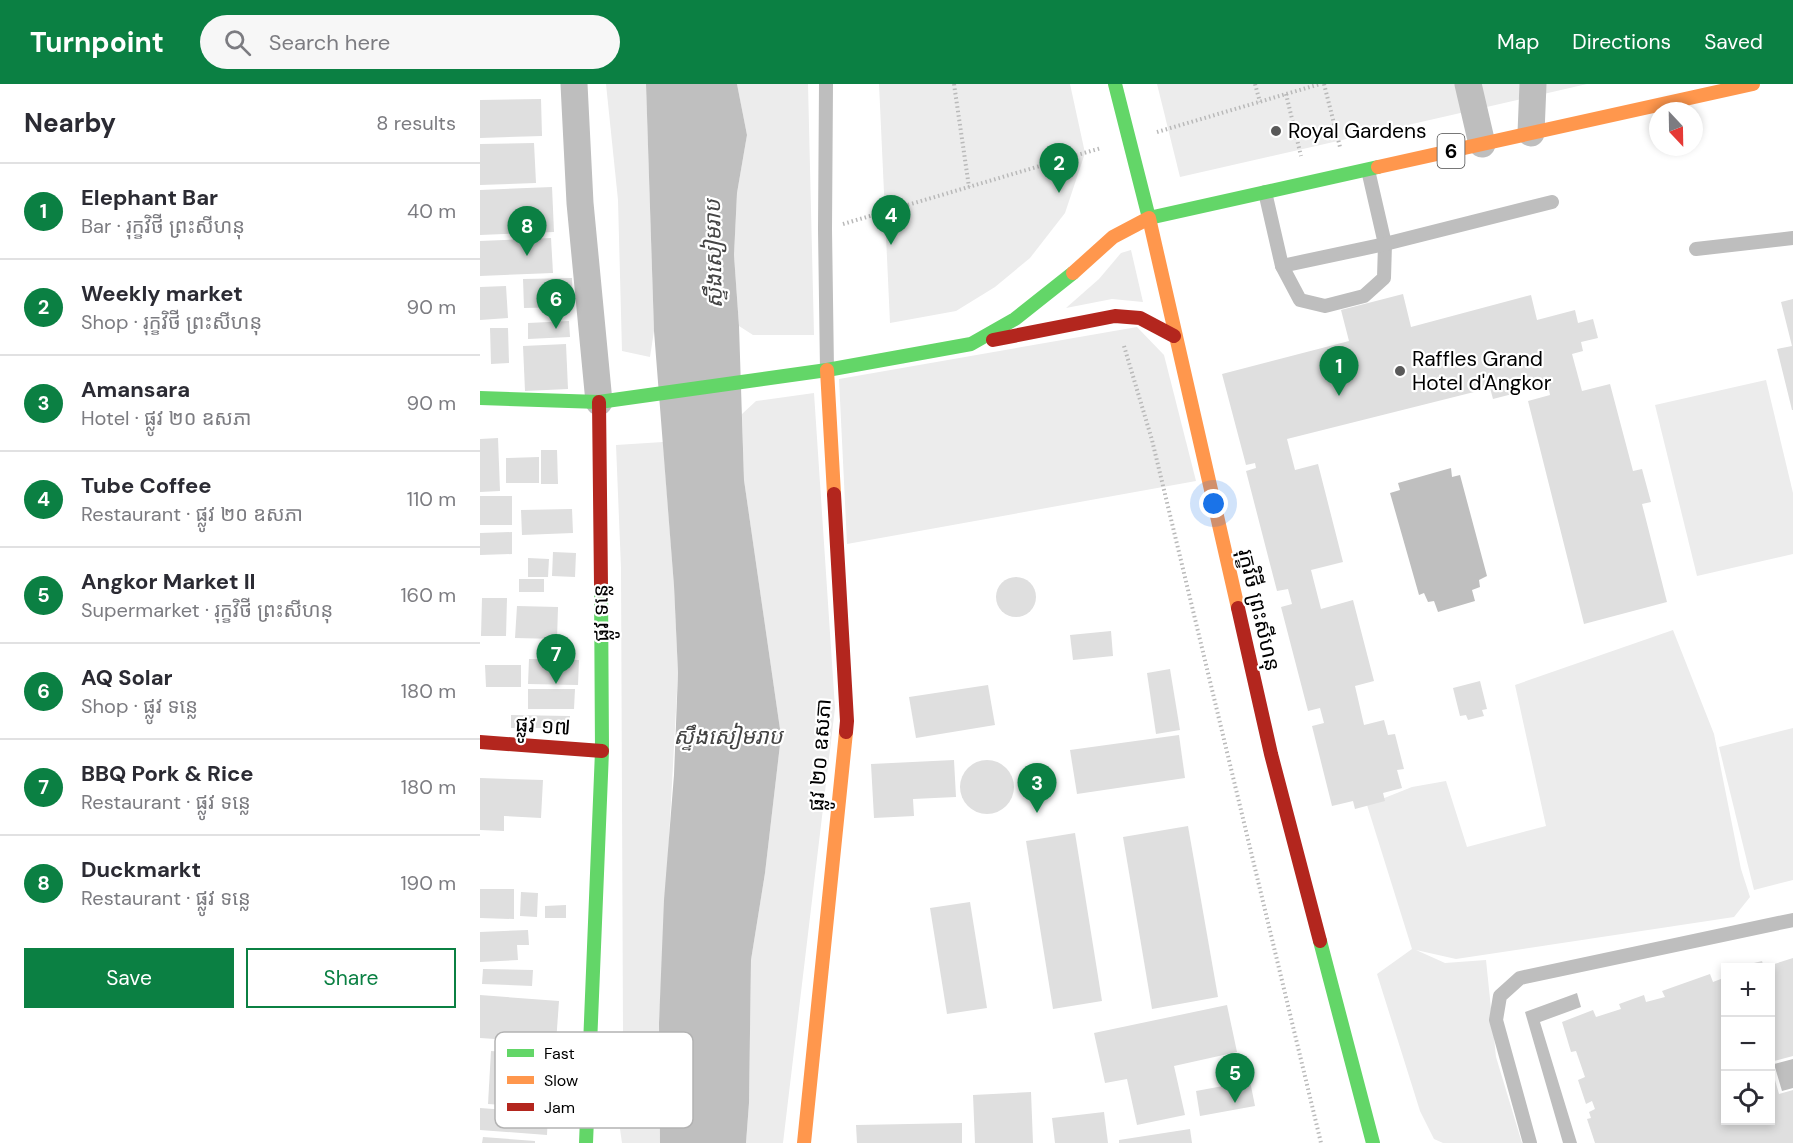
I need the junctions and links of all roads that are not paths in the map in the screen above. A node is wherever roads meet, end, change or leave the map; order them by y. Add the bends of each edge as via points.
1 (574, 84) edge
2 (826, 84) edge
3 (1115, 84) edge
4 (1468, 84) edge
5 (1533, 84) edge
6 (1753, 84) edge
7 (1531, 133) junction
8 (1482, 144) junction
9 (1368, 170) junction
10 (1265, 192) junction
11 (1552, 202) dead end
12 (1149, 218) junction
13 (1793, 237) edge
14 (1385, 244) junction
15 (1696, 249) dead end
16 (1282, 266) junction
17 (1174, 336) junction
18 (971, 344) junction
19 (827, 370) junction
20 (480, 398) edge
21 (599, 402) junction
22 (480, 742) edge
23 (602, 751) junction
24 (1793, 920) edge
25 (591, 1032) edge
26 (587, 1128) edge
27 (586, 1143) edge
28 (804, 1143) edge
29 (1373, 1143) edge
30 (1530, 1143) edge

1 - 21 street, ផ្លូវ ទន្លេ via 580,202
2 - 19 lane
3 - 12 street, រុក្ខវិថី ព្រះសីហនុ
4 - 8 street
5 - 7 street
6 - 7 street, 6
7 - 8 street, 6
8 - 9 street, 6
9 - 10 street, 6
9 - 14 lane
10 - 12 street, 6
10 - 16 lane
11 - 14 lane
12 - 17 street, រុក្ខវិថី ព្រះសីហនុ
12 - 18 street via 1113,237 1015,320
13 - 15 lane
14 - 16 lane
14 - 16 lane via 1384,278 1364,296 1325,306 1300,300
17 - 18 street via 1140,318 1115,316
17 - 29 street, រុក្ខវិថី ព្រះសីហនុ via 1271,754
18 - 19 street
19 - 21 street
19 - 28 street, ផ្លូវ ២០ ឧសភា via 847,721
20 - 21 street
21 - 23 street, ផ្លូវ ទន្លេ
22 - 23 street, ផ្លូវ ១៧
23 - 25 street, ផ្លូវ ទន្លេ
24 - 30 lane via 1520,978 1500,996 1496,1020
26 - 27 street, ផ្លូវ ទន្លេ

